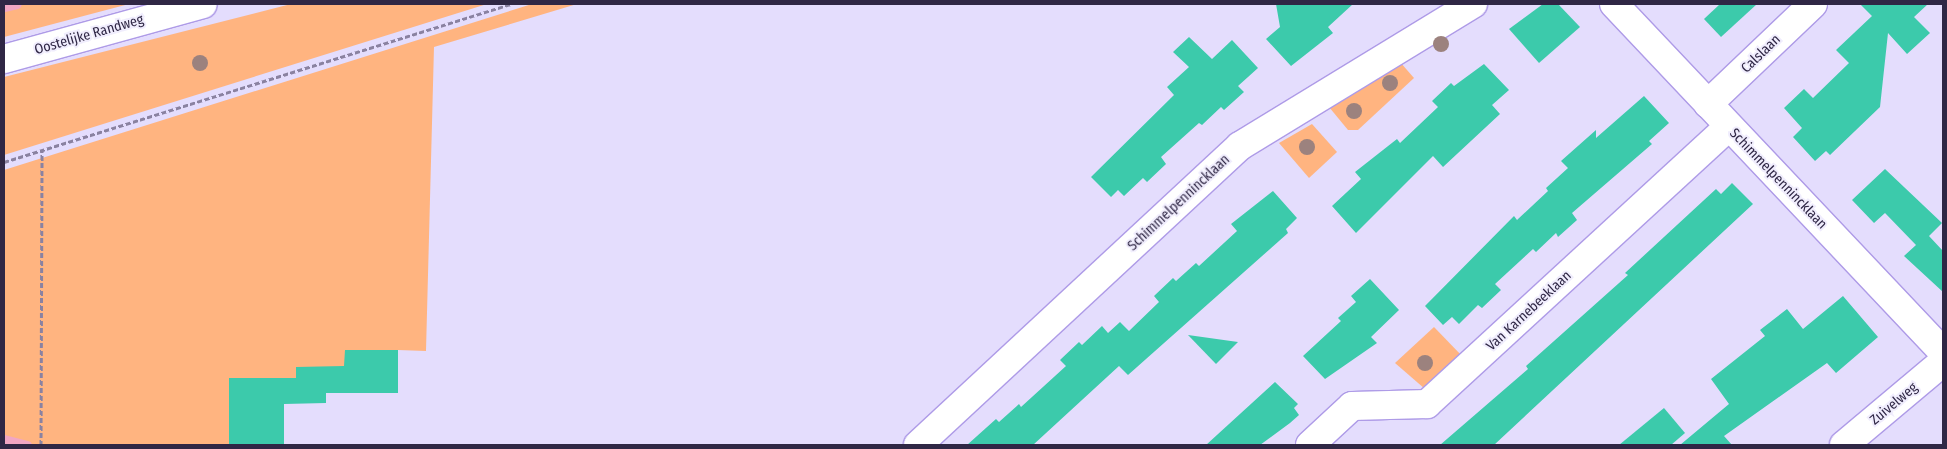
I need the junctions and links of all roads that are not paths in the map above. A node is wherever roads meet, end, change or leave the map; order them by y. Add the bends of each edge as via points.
1 (203, 4) edge
2 (1473, 4) edge
3 (1614, 4) edge
4 (1813, 4) edge
5 (4, 59) edge
6 (1708, 104) junction
7 (1728, 127) junction
8 (1943, 352) edge
9 (1943, 362) edge
10 (918, 445) edge
11 (1310, 445) edge
12 (1844, 445) edge

1 - 5 street, Oostelijke Randweg
2 - 10 street, Schimmelpennincklaan via 1240,146
3 - 6 street, Schimmelpennincklaan
4 - 6 street, Calslaan
6 - 7 street, Schimmelpennincklaan
7 - 8 street, Schimmelpennincklaan
7 - 11 street, Van Karnebeeklaan via 1428,404 1352,406
9 - 12 street, Zuivelweg

